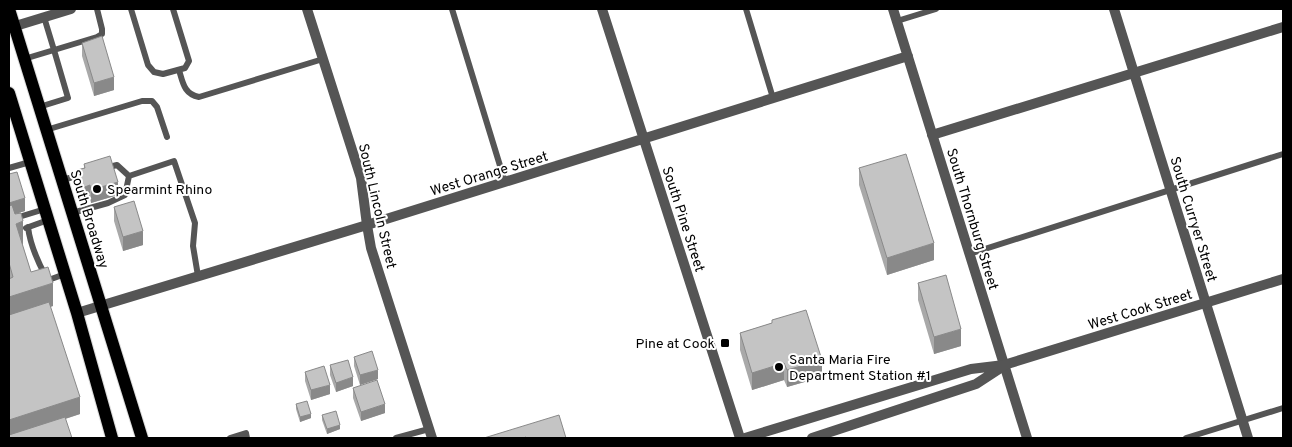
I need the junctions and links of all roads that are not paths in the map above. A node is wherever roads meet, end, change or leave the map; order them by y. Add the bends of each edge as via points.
1 (9, 9) edge
2 (71, 9) edge
3 (96, 9) edge
4 (130, 9) edge
5 (173, 9) edge
6 (307, 9) edge
7 (452, 9) edge
8 (602, 9) edge
9 (746, 9) edge
10 (893, 9) edge
11 (936, 9) edge
12 (1114, 9) edge
13 (54, 11) edge
14 (44, 17) junction
15 (897, 21) junction
16 (12, 27) edge
17 (1283, 27) edge
18 (54, 50) junction
19 (908, 56) junction
20 (24, 59) junction
21 (323, 59) junction
22 (179, 70) junction
23 (1134, 73) junction
24 (9, 93) edge
25 (773, 98) junction
26 (39, 107) junction
27 (46, 130) junction
28 (932, 135) junction
29 (167, 137) dead end
30 (644, 139) junction
31 (1283, 154) edge
32 (30, 162) junction
33 (9, 168) edge
34 (99, 170) edge
35 (90, 173) edge
36 (129, 176) junction
37 (62, 180) junction
38 (506, 182) junction
39 (1171, 190) junction
40 (72, 213) junction
41 (46, 215) junction
42 (9, 220) edge
43 (366, 225) junction
44 (28, 227) junction
45 (21, 230) edge
46 (969, 254) junction
47 (65, 274) junction
48 (198, 276) junction
49 (1283, 279) edge
50 (47, 280) junction
51 (35, 285) edge
52 (1206, 303) junction
53 (101, 305) junction
54 (77, 313) junction
55 (1004, 365) junction
56 (1283, 408) edge
57 (1243, 420) junction
58 (431, 434) edge
59 (112, 438) edge
60 (142, 438) edge
61 (230, 438) edge
62 (247, 438) edge
63 (396, 438) edge
64 (740, 438) edge
65 (746, 438) edge
66 (812, 438) edge
67 (1027, 438) edge
68 (1186, 438) edge
69 (1248, 438) edge

1 - 16 main road, South Broadway
2 - 13 street
3 - 18 lane via 102,34
4 - 22 lane via 148,65 154,72 163,74
5 - 22 lane via 189,61 185,68
6 - 21 street, South Lincoln Street
7 - 38 lane
8 - 30 street, South Pine Street
9 - 25 lane
10 - 15 street, South Thornburg Street
11 - 15 lane
12 - 23 street, South Curryer Street
13 - 14 street
14 - 16 street
14 - 18 lane
15 - 19 street, South Thornburg Street
16 - 20 main road, South Broadway
17 - 23 street
18 - 20 lane
18 - 26 lane via 68,98
19 - 25 street, West Orange Street
19 - 28 street, South Thornburg Street
20 - 26 main road, South Broadway
21 - 22 lane via 199,98 185,89
21 - 43 street, South Lincoln Street via 361,178
23 - 28 street
23 - 39 street, South Curryer Street
24 - 32 main road
25 - 30 street, West Orange Street
26 - 27 main road, South Broadway
27 - 29 lane via 142,101 152,102 157,107
27 - 37 main road, South Broadway
28 - 46 street, South Thornburg Street
30 - 38 street, West Orange Street
30 - 64 street, South Pine Street
31 - 39 lane
32 - 33 lane
32 - 41 main road
34 - 36 lane via 117,165
35 - 37 lane
36 - 40 lane via 124,195
36 - 48 lane via 174,161 195,223 193,246
37 - 40 main road, South Broadway
38 - 43 street, West Orange Street
39 - 46 lane
39 - 52 street, South Curryer Street
40 - 53 main road, South Broadway
41 - 42 lane
41 - 44 lane
41 - 47 main road
43 - 48 street, West Orange Street
43 - 58 street, South Lincoln Street
44 - 45 lane
44 - 50 lane
46 - 55 street, South Thornburg Street
47 - 50 lane
47 - 54 main road
48 - 53 street, West Orange Street
49 - 52 street, West Cook Street
50 - 51 lane
52 - 55 street, West Cook Street
52 - 57 street, South Curryer Street
53 - 54 street, West Orange Street
53 - 60 main road, South Broadway
54 - 59 main road
55 - 65 street, West Cook Street via 971,369
55 - 66 street, West Cook Street via 976,384
55 - 67 street, South Thornburg Street
56 - 57 lane
57 - 68 lane
57 - 69 street, South Curryer Street
58 - 63 lane
61 - 62 lane via 246,433

